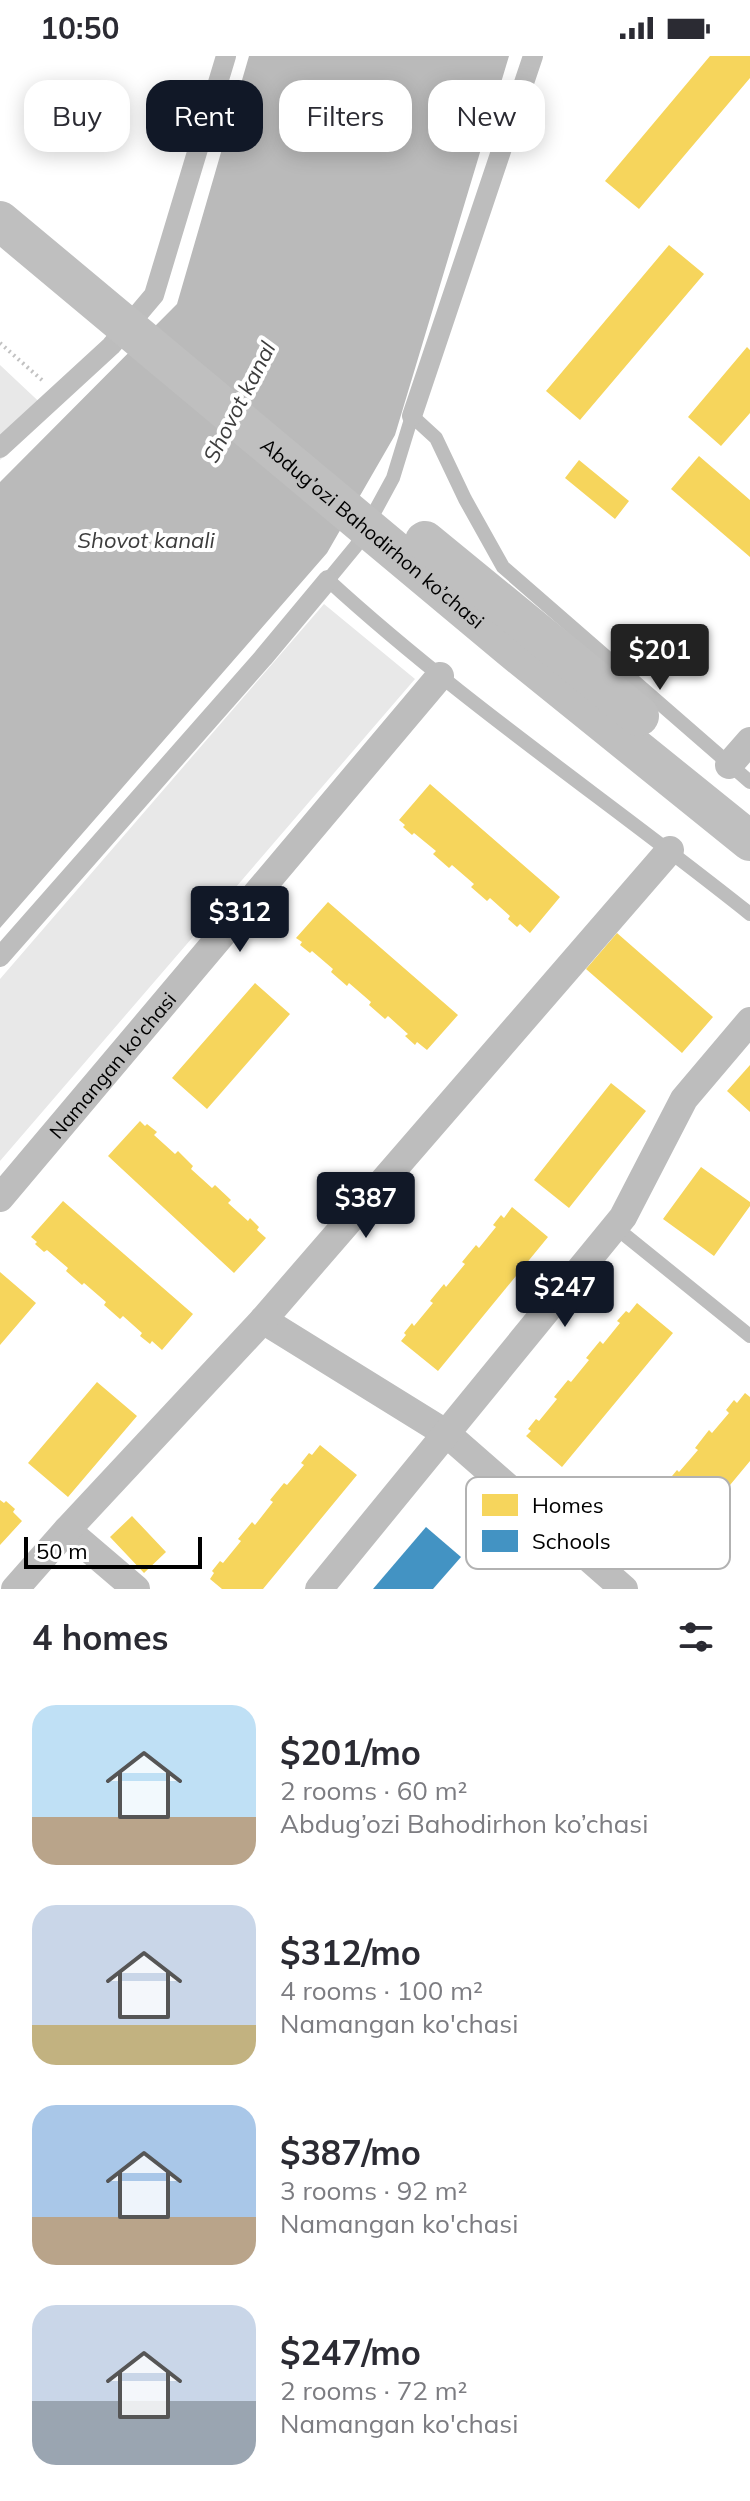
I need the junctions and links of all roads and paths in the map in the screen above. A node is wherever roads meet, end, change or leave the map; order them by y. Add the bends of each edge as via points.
1 (226, 56) edge
2 (533, 56) edge
3 (0, 189) edge
4 (0, 221) edge
5 (74, 269) junction
6 (0, 343) edge
7 (58, 395) junction
8 (412, 416) junction
9 (0, 448) edge
10 (328, 580) junction
11 (520, 637) junction
12 (440, 676) junction
13 (750, 741) edge
14 (740, 774) edge
15 (750, 807) edge
16 (750, 841) edge
17 (670, 850) junction
18 (750, 914) edge
19 (0, 957) edge
20 (750, 1021) edge
21 (0, 1198) edge
22 (615, 1227) junction
23 (263, 1320) junction
24 (750, 1336) edge
25 (447, 1434) junction
26 (496, 1477) edge
27 (67, 1530) junction
28 (601, 1569) edge
29 (15, 1589) edge
30 (136, 1589) edge
31 (319, 1589) edge
32 (624, 1589) edge

1 - 7 street via 154,295 111,346
2 - 8 street
3 - 5 main road, Abdug’ozi Bahodirhon ko’chasi
4 - 5 main road, Abdug’ozi Bahodirhon ko’chasi
5 - 11 main road, Abdug’ozi Bahodirhon ko’chasi
6 - 7 path
7 - 9 street
8 - 10 lane via 393,478 356,546
8 - 14 lane via 436,438 503,567
10 - 12 lane
10 - 19 street
11 - 15 main road, Abdug’ozi Bahodirhon ko’chasi
11 - 16 main road, Abdug’ozi Bahodirhon ko’chasi
12 - 17 lane
12 - 21 street, Namangan ko'chasi
13 - 14 street
17 - 18 lane
17 - 23 street
20 - 22 street via 684,1099
22 - 24 lane
22 - 25 street
23 - 25 street
23 - 27 street
25 - 26 street
25 - 31 street
27 - 29 street
27 - 30 street
28 - 32 street

